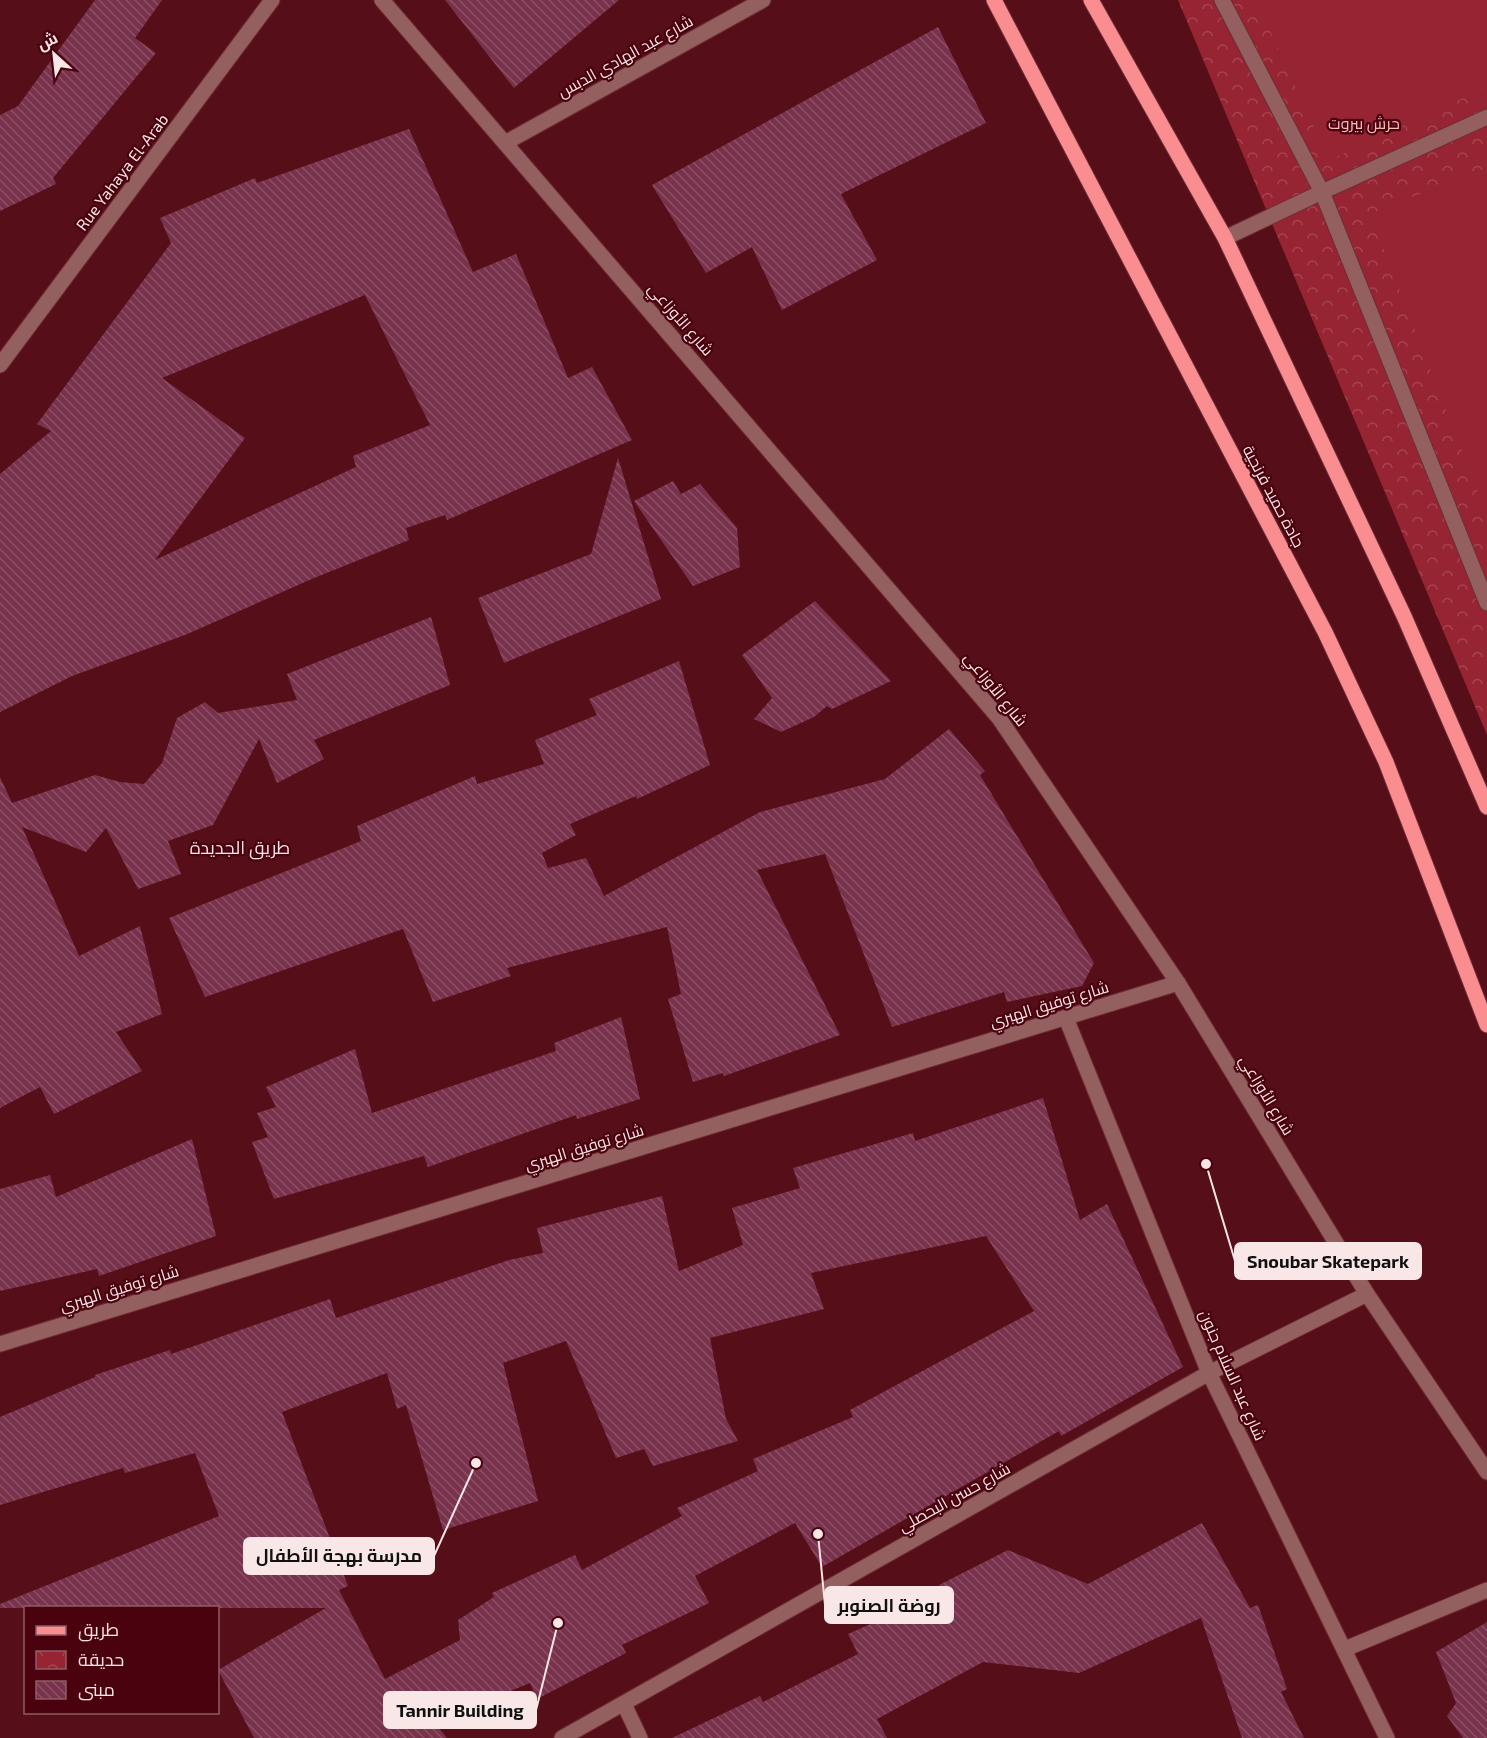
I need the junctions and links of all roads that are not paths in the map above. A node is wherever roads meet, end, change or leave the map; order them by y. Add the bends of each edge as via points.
1 (272, 0) edge
2 (382, 0) edge
3 (763, 0) edge
4 (994, 0) edge
5 (1091, 0) edge
6 (1222, 0) edge
7 (1487, 117) edge
8 (505, 143) junction
9 (1322, 192) junction
10 (1225, 238) junction
11 (0, 365) edge
12 (1487, 603) edge
13 (1487, 807) edge
14 (1178, 983) junction
15 (1066, 1018) junction
16 (1487, 1025) edge
17 (1367, 1294) junction
18 (0, 1344) edge
19 (1209, 1373) junction
20 (1487, 1472) edge
21 (1487, 1590) edge
22 (1345, 1649) junction
23 (624, 1704) junction
24 (562, 1738) edge
25 (640, 1738) edge
26 (1387, 1738) edge

1 - 11 street, Rue Yahaya El-Arab
2 - 8 street, شارع الأوزاعي
3 - 8 street, شارع عبد الهادي الدبس
4 - 16 main road, جادة حميد فرنجية via 1325,632 1386,762
5 - 10 main road
6 - 9 street
7 - 9 street
8 - 14 street, شارع الأوزاعي via 999,718
9 - 10 street
9 - 12 street
10 - 13 main road via 1404,616
14 - 15 street, شارع توفيق الهبري
14 - 17 street, شارع الأوزاعي
15 - 18 street, شارع توفيق الهبري
15 - 19 street, شارع عبد السلام جنون
17 - 19 street, شارع حسن البحصلي
17 - 20 street, شارع الأوزاعي
19 - 22 street, شارع عبد السلام جنون
19 - 23 street, شارع حسن البحصلي
21 - 22 street
22 - 26 street, شارع عبد السلام جنون
23 - 24 street, شارع حسن البحصلي
23 - 25 street

